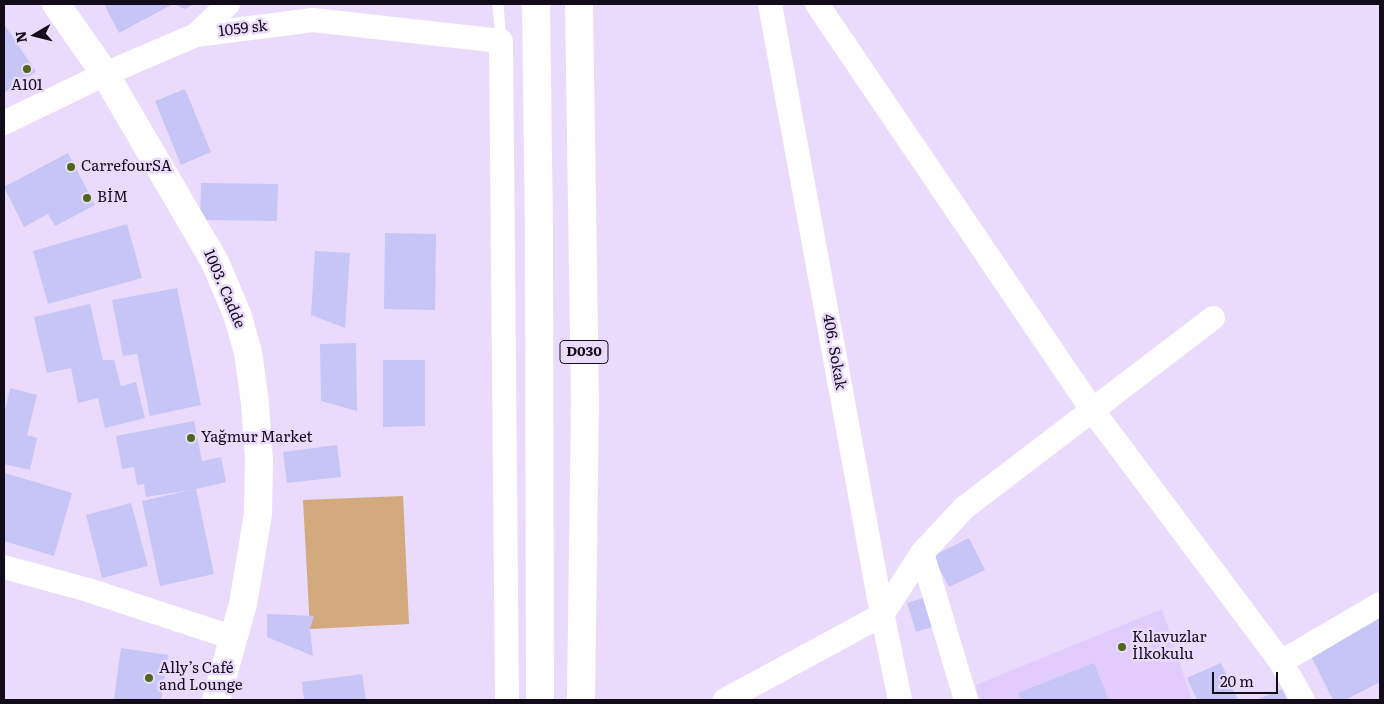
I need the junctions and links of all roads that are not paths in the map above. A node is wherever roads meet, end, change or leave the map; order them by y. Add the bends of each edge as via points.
1 (56, 4) edge
2 (228, 4) edge
3 (498, 4) edge
4 (536, 4) edge
5 (579, 4) edge
6 (770, 4) edge
7 (817, 4) edge
8 (196, 35) junction
9 (501, 41) junction
10 (106, 74) junction
11 (4, 123) edge
12 (1214, 318) dead end
13 (1092, 411) junction
14 (922, 553) junction
15 (4, 567) edge
16 (1380, 604) edge
17 (882, 615) junction
18 (234, 638) junction
19 (1281, 662) junction
20 (216, 700) edge
21 (508, 700) edge
22 (540, 700) edge
23 (582, 700) edge
24 (725, 700) edge
25 (900, 700) edge
26 (966, 700) edge
27 (1302, 700) edge

1 - 10 main road, 1003. Cadde
2 - 8 street
3 - 9 lane
4 - 22 main road, D030
5 - 23 main road, D030 via 585,402
6 - 17 street, 406. Sokak
7 - 13 street
8 - 9 street, 1059 sk via 313,20
8 - 10 street, 1059 sk
9 - 21 street
10 - 11 street, 1059 sk
10 - 18 main road, 1003. Cadde via 215,262 237,314 248,352 260,460 258,514
12 - 13 street
13 - 14 street via 964,508
13 - 19 street
14 - 17 street
14 - 26 street
15 - 18 street via 88,590
16 - 19 street
17 - 24 street
17 - 25 street, 406. Sokak
18 - 20 main road, 1003. Cadde
19 - 27 street

